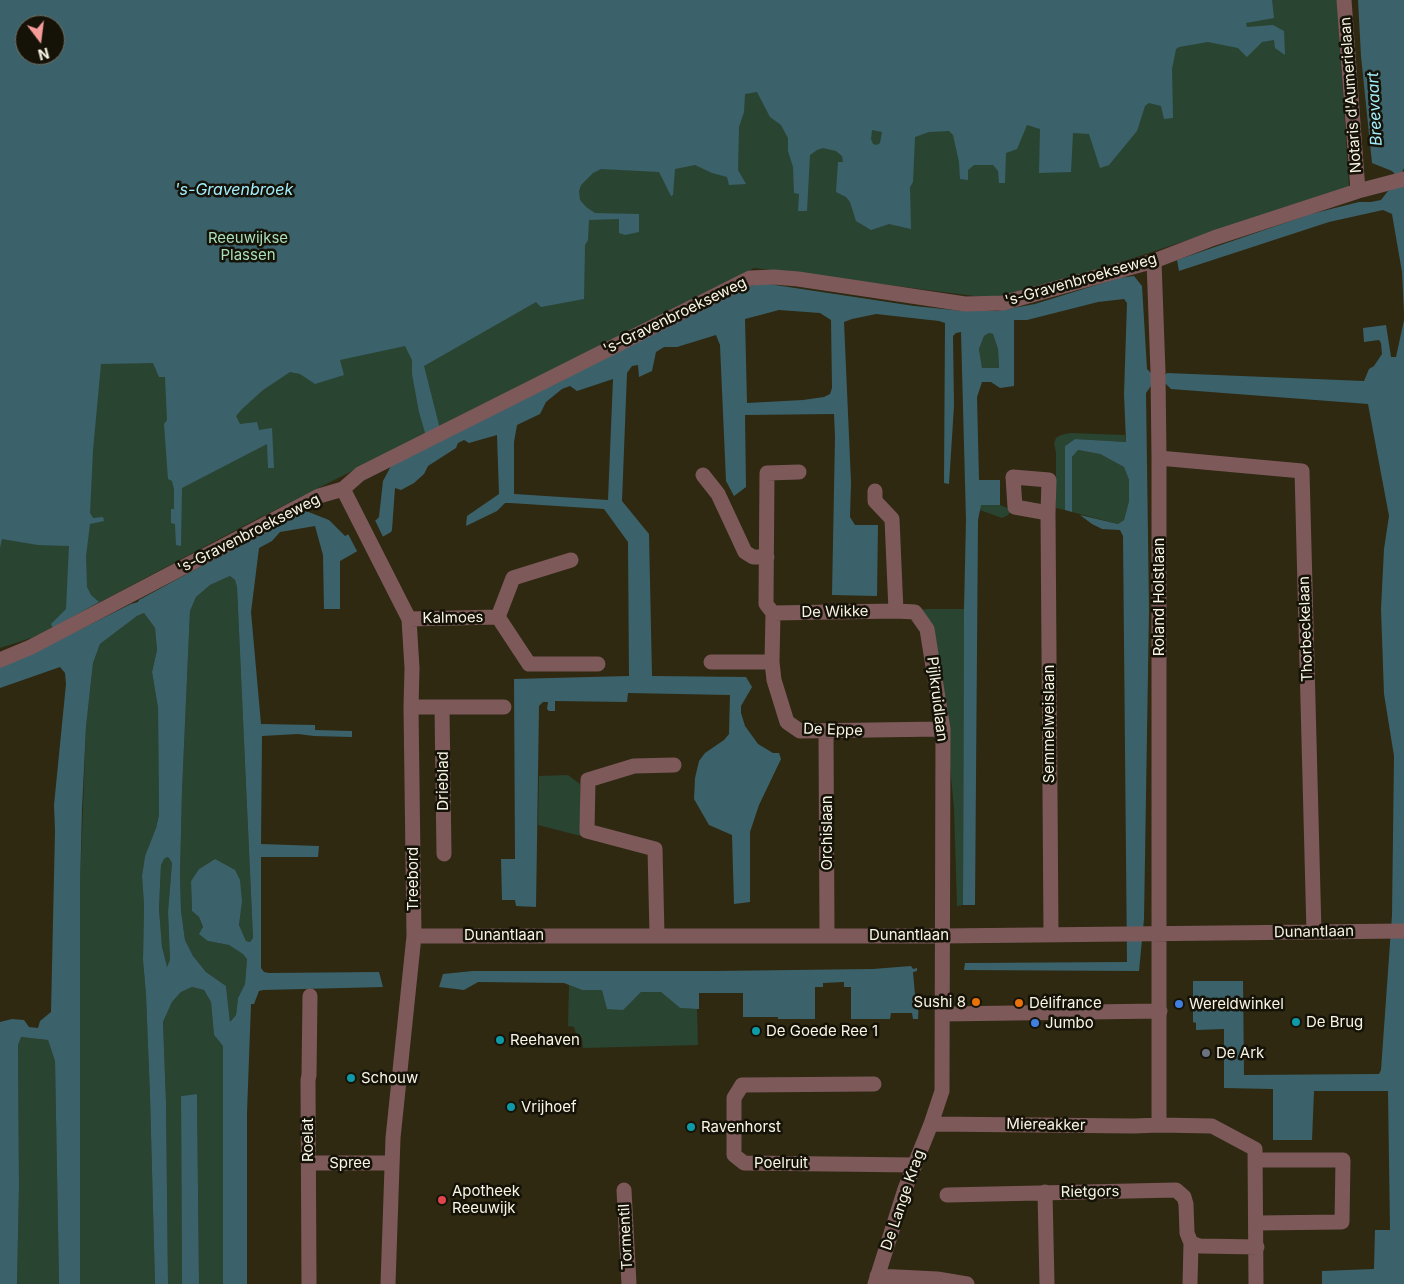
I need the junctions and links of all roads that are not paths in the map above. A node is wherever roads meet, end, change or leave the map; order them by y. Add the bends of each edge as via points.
1 (1344, 0) edge
2 (1404, 180) edge
3 (1358, 191) junction
4 (1154, 260) junction
5 (1159, 458) junction
6 (799, 472) dead end
7 (703, 475) dead end
8 (343, 489) junction
9 (875, 491) dead end
10 (1048, 513) dead end
11 (767, 557) junction
12 (571, 560) dead end
13 (896, 611) junction
14 (773, 613) junction
15 (498, 617) junction
16 (409, 619) junction
17 (0, 660) edge
18 (711, 662) dead end
19 (772, 662) junction
20 (598, 664) dead end
21 (411, 707) junction
22 (442, 707) junction
23 (504, 707) dead end
24 (943, 729) junction
25 (826, 732) junction
26 (674, 764) dead end
27 (444, 854) dead end
28 (1404, 931) edge
29 (1314, 932) junction
30 (1153, 933) junction
31 (657, 934) junction
32 (1051, 934) junction
33 (827, 935) junction
34 (414, 936) junction
35 (943, 936) junction
36 (310, 996) dead end
37 (1160, 1011) junction
38 (943, 1014) junction
39 (874, 1084) dead end
40 (931, 1124) junction
41 (1159, 1125) junction
42 (1256, 1160) junction
43 (308, 1163) junction
44 (392, 1163) junction
45 (915, 1164) junction
46 (624, 1190) dead end
47 (1045, 1192) junction
48 (947, 1195) dead end
49 (1257, 1223) junction
50 (1191, 1243) junction
51 (1257, 1247) junction
52 (876, 1280) edge
53 (937, 1282) edge
54 (309, 1284) edge
55 (388, 1284) edge
56 (628, 1284) edge
57 (967, 1284) edge
58 (1047, 1284) edge
59 (1190, 1284) edge
60 (1256, 1284) edge

1 - 3 street, Notaris d'Aumerielaan
2 - 3 street, 's-Gravenbroekseweg
3 - 4 street, 's-Gravenbroekseweg
4 - 5 street, Roland Holstlaan
4 - 8 street, 's-Gravenbroekseweg via 1003,304 965,304 798,279 750,278 360,474
5 - 29 street, Thorbeckelaan via 1302,470
5 - 30 street, Roland Holstlaan
6 - 11 street via 767,473
7 - 11 street via 718,494 745,552 753,558
8 - 16 street, Treebord
8 - 17 street, 's-Gravenbroekseweg via 319,496 31,648
9 - 13 street via 875,501 892,520
10 - 32 street, Semmelweislaan
11 - 14 street via 766,604
12 - 15 street, Kalmoes via 513,578
13 - 14 street, De Wikke
13 - 24 street, Pijlkruidlaan via 915,612 927,629
14 - 19 street
15 - 16 street, Kalmoes
15 - 20 street, Kalmoes via 529,664
16 - 21 street, Treebord
18 - 19 street
19 - 25 street, De Eppe via 787,722 800,731
21 - 22 street
21 - 34 street, Treebord
22 - 23 street
22 - 27 street, Drieblad
24 - 25 street, De Eppe
24 - 35 street, Pijlkruidlaan
25 - 33 street, Orchislaan
26 - 31 street via 634,766 588,780 587,832 655,849
28 - 29 street, Dunantlaan
29 - 30 street, Dunantlaan
30 - 32 street, Dunantlaan
30 - 37 street
31 - 33 street, Dunantlaan
31 - 34 street, Dunantlaan
32 - 35 street, Dunantlaan
33 - 35 street, Dunantlaan
34 - 44 street, Treebord
35 - 38 street
36 - 43 street, Roelat
37 - 38 street
37 - 41 street
38 - 40 street via 942,1091
39 - 45 street, Poelruit via 742,1085 734,1098 734,1156 744,1163
40 - 41 street, Miereakker
40 - 45 street, De Lange Krag
41 - 42 street, Miereakker via 1212,1126 1255,1149
42 - 49 street
42 - 49 street via 1343,1160 1342,1222
43 - 44 street, Spree
43 - 54 street, Roelat
44 - 55 street, Treebord
45 - 52 street, De Lange Krag
46 - 56 street, Tormentil
47 - 48 street, Rietgors
47 - 50 street, Rietgors via 1176,1190 1186,1204 1187,1233
47 - 58 street
49 - 51 street
50 - 51 street
50 - 59 street, Rietgors
51 - 60 street
52 - 53 street, De Lange Krag
53 - 57 street, De Lange Krag

